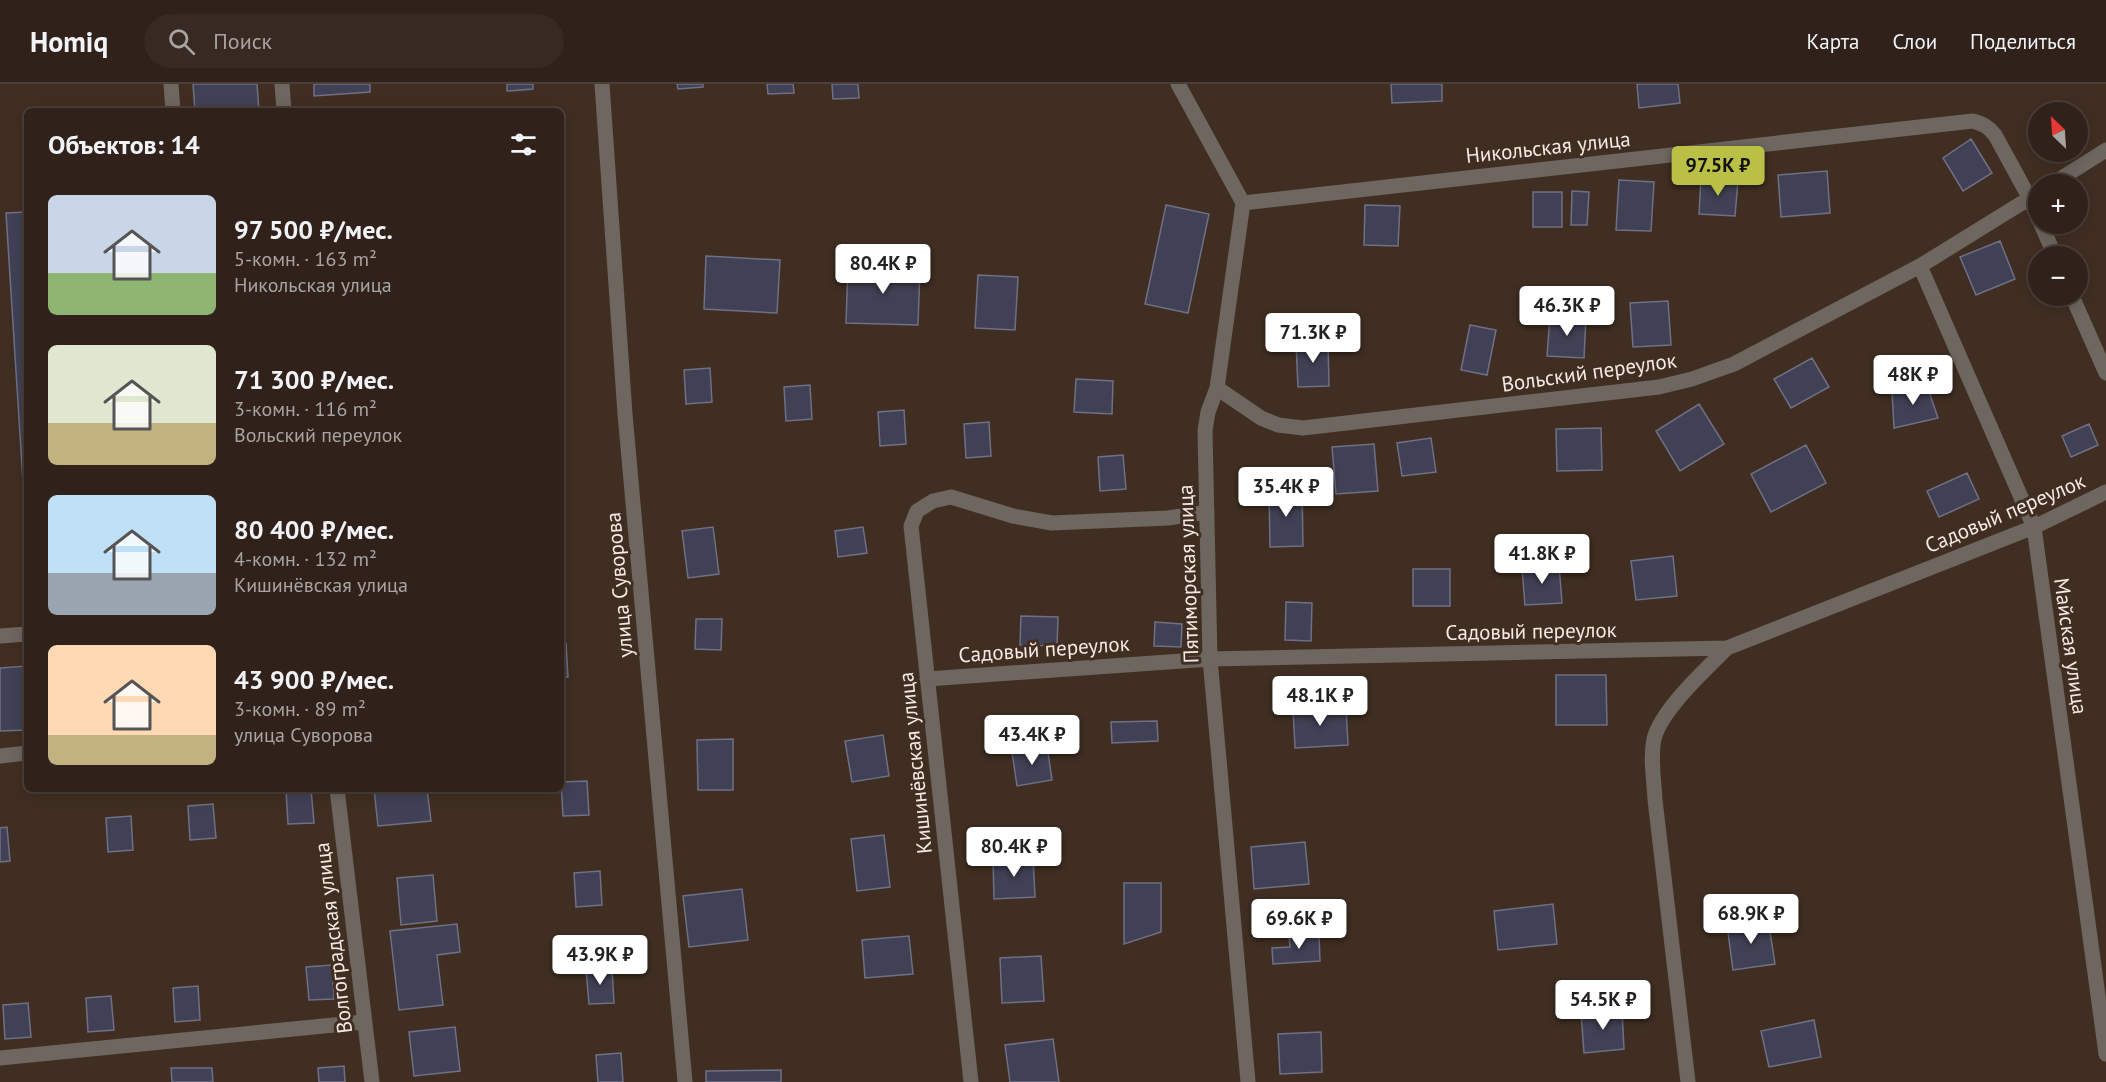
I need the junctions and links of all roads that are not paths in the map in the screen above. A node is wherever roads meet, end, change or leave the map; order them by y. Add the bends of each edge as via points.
1 (171, 84) edge
2 (282, 84) edge
3 (602, 84) edge
4 (1178, 84) edge
5 (173, 108) edge
6 (284, 108) edge
7 (2106, 150) edge
8 (2068, 174) edge
9 (2028, 187) edge
10 (2028, 200) edge
11 (1243, 203) junction
12 (1920, 266) junction
13 (2076, 306) edge
14 (2106, 373) edge
15 (1217, 388) junction
16 (2106, 492) edge
17 (1207, 512) junction
18 (2034, 527) junction
19 (24, 634) edge
20 (0, 636) edge
21 (1727, 648) junction
22 (1210, 659) junction
23 (927, 679) junction
24 (24, 753) edge
25 (0, 756) edge
26 (337, 792) edge
27 (364, 1022) junction
28 (2106, 1054) edge
29 (0, 1058) edge
30 (372, 1082) edge
31 (685, 1082) edge
32 (971, 1082) edge
33 (1248, 1082) edge
34 (1688, 1082) edge

1 - 5 street
2 - 6 street
3 - 31 street, улица Суворова via 625,414
4 - 11 street
7 - 8 street
9 - 11 street, Никольская улица via 1990,128 1973,121
10 - 12 street, Вольский переулок
11 - 15 street, Пятиморская улица
12 - 15 street, Вольский переулок via 1734,364 1659,387 1303,428 1261,418
12 - 18 street, Майская улица
13 - 14 street
15 - 17 street, Пятиморская улица via 1205,431
16 - 18 street, Садовый переулок
17 - 22 street, Пятиморская улица
17 - 23 street, Кишинёвская улица via 1168,518 1052,523 951,497 933,501 917,511 911,526
18 - 21 street, Садовый переулок
18 - 28 street, Майская улица
19 - 20 street
21 - 22 street, Садовый переулок
21 - 34 street via 1663,718 1655,737 1653,758
22 - 23 street, Садовый переулок
22 - 33 street, Пятиморская улица
23 - 32 street, Кишинёвская улица
24 - 25 street
26 - 27 street, Волгоградская улица
27 - 29 street
27 - 30 street, Волгоградская улица

